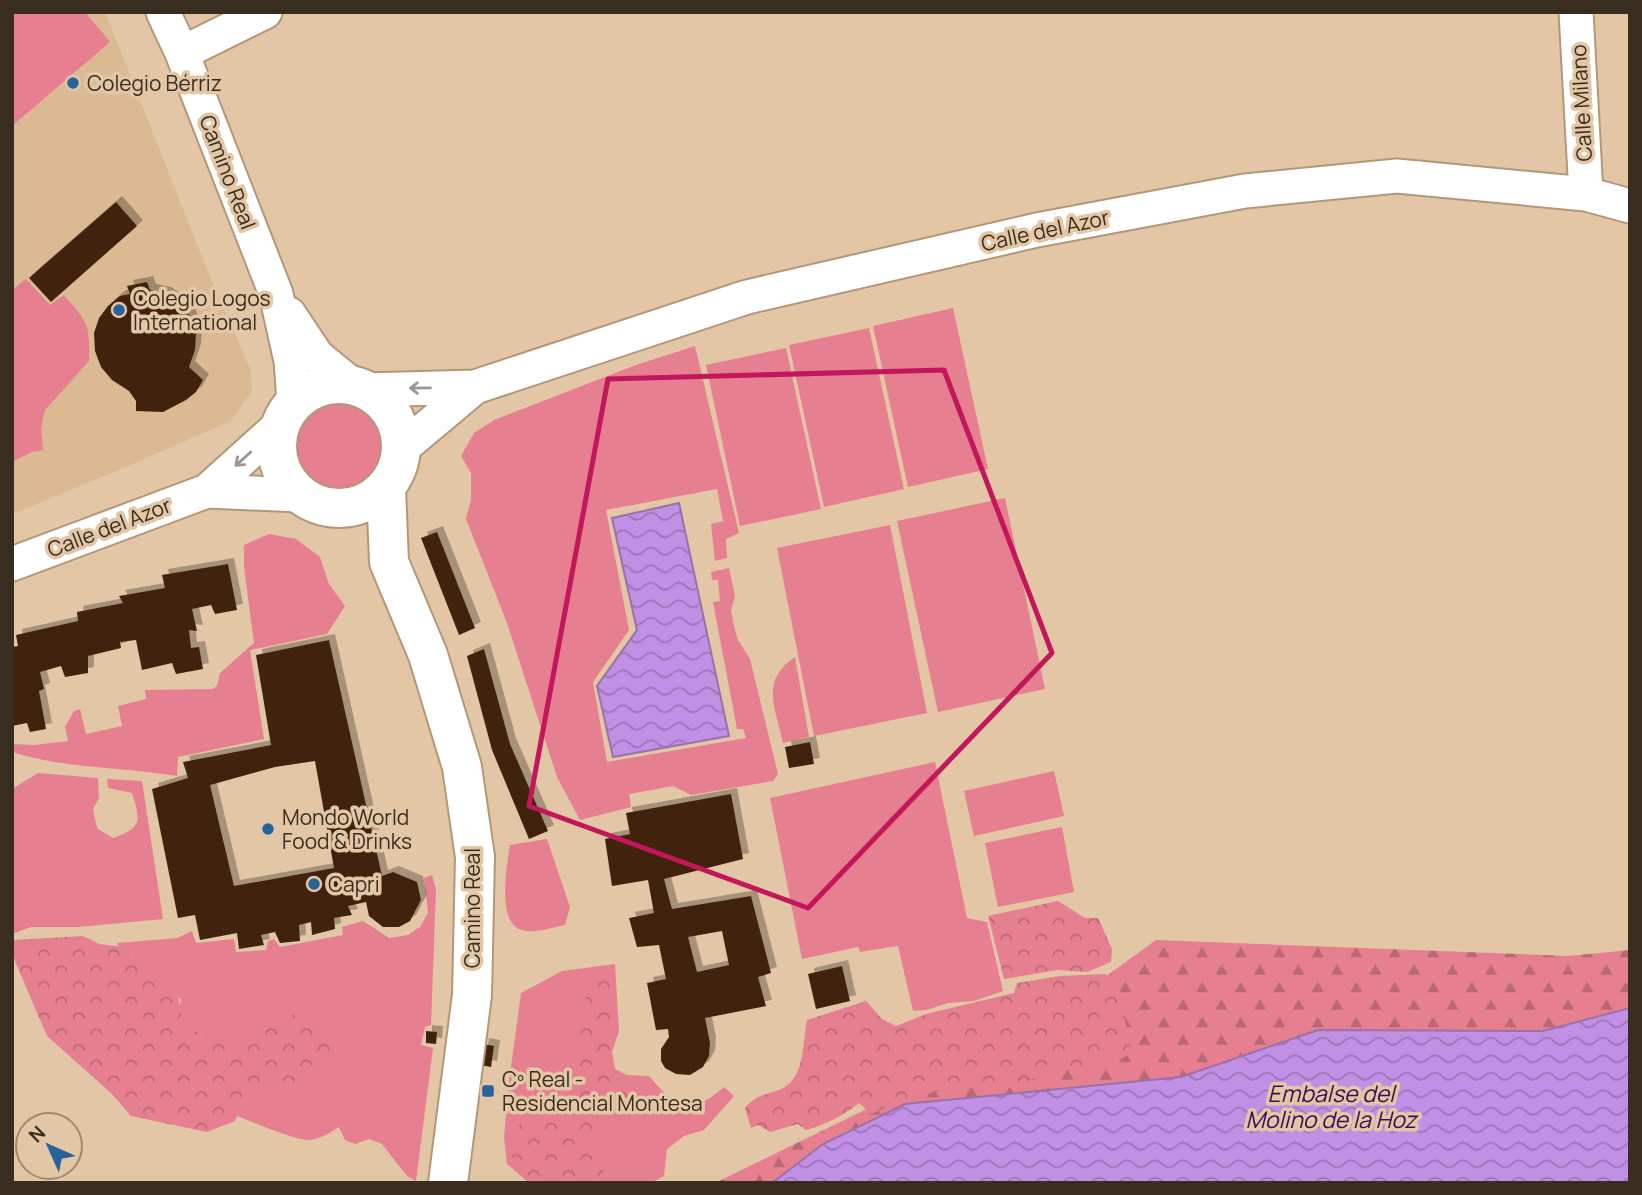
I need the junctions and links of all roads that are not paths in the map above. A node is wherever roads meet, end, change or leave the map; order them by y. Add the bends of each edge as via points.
1 (163, 12) edge
2 (265, 12) edge
3 (1576, 12) edge
4 (182, 53) junction
5 (1587, 194) junction
6 (1630, 206) edge
7 (276, 294) junction
8 (358, 387) junction
9 (475, 387) junction
10 (286, 414) junction
11 (401, 449) junction
12 (386, 488) junction
13 (206, 491) junction
14 (299, 495) junction
15 (336, 509) junction
16 (389, 562) junction
17 (12, 564) edge
18 (448, 1183) edge

1 - 4 street, Camino Real
2 - 4 street
3 - 5 street, Calle Milano
4 - 7 street, Camino Real
5 - 6 street, Calle del Azor
5 - 9 street, Calle del Azor via 1397,176 1245,191 1037,230 747,297
7 - 8 street, Camino Real via 317,356
7 - 10 street, Camino Real via 292,361
9 -> 8 street, Calle del Azor
8 - 10 street via 320,386
8 - 11 street via 381,400 392,414
9 - 11 street, Calle del Azor
10 -> 13 street, Calle del Azor
10 - 14 street via 276,445 278,464
11 - 12 street
12 - 15 street via 363,504
12 - 16 street, Camino Real
13 - 14 street, Calle del Azor
13 - 17 street, Calle del Azor
14 - 15 street
15 - 16 street, Camino Real
16 - 18 street, Camino Real via 428,655 462,766 475,857 471,995

